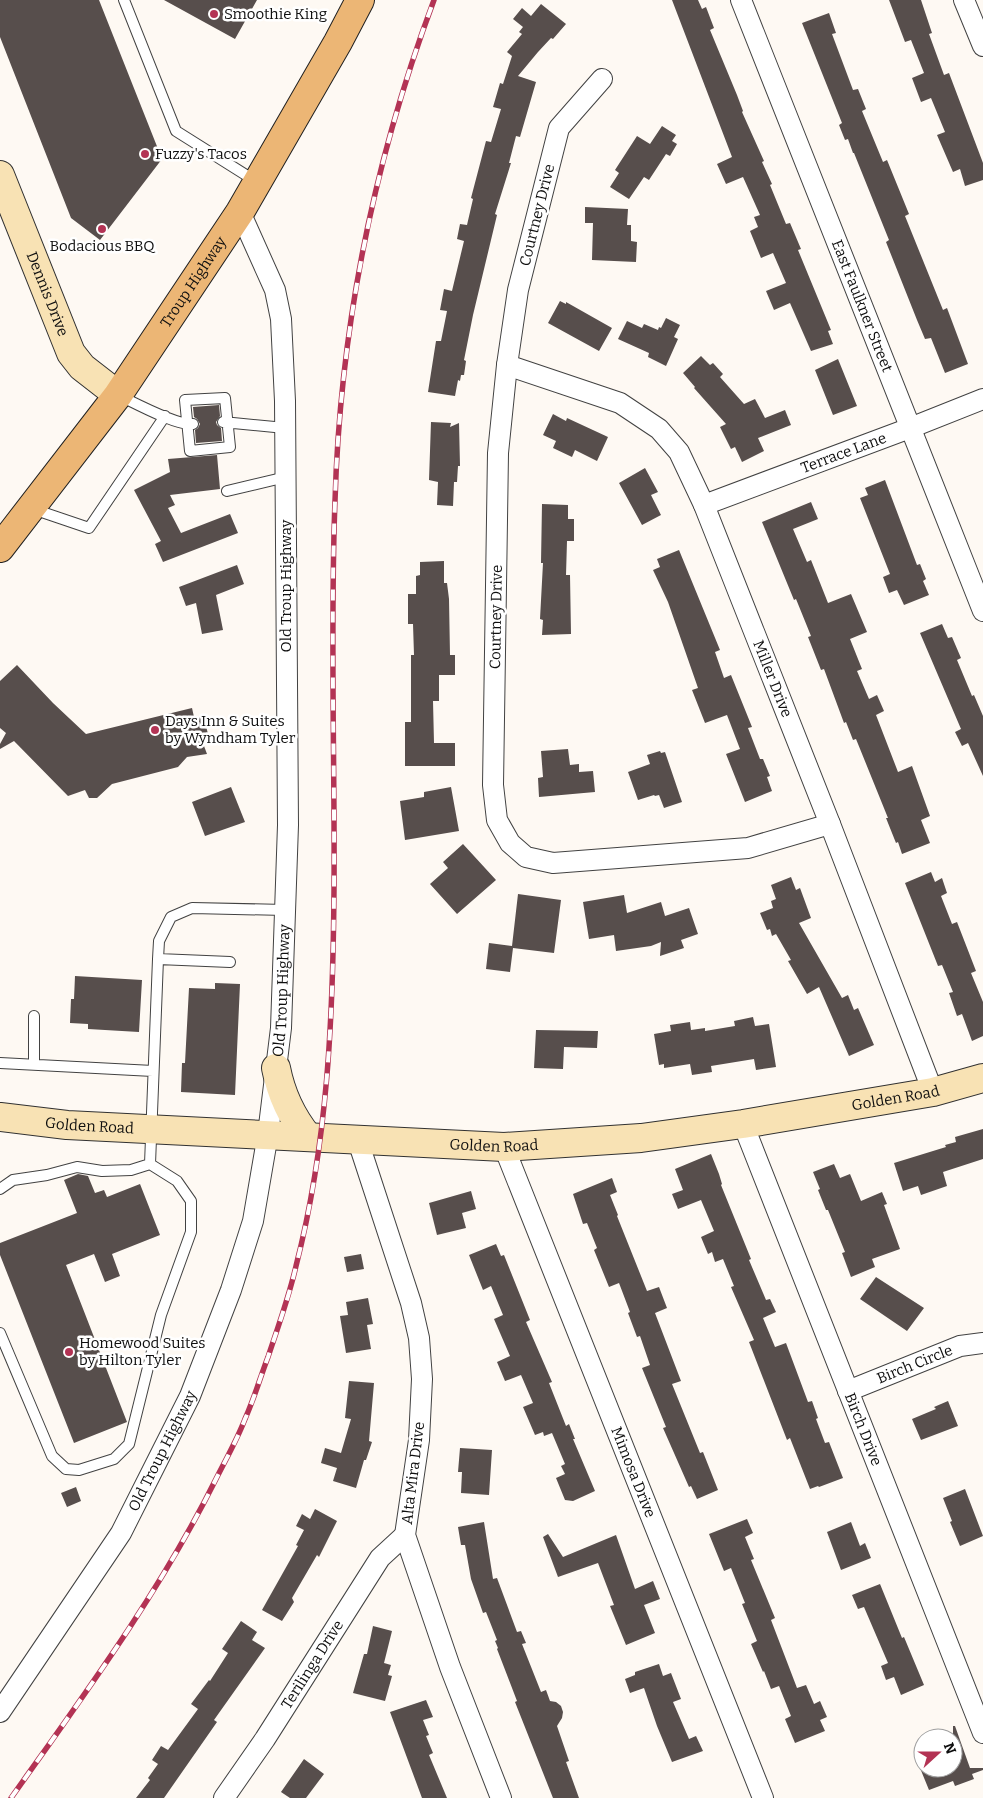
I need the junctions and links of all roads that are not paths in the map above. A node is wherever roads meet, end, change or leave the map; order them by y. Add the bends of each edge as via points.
1 (124, 0) edge
2 (360, 0) edge
3 (741, 0) edge
4 (964, 0) edge
5 (983, 46) edge
6 (602, 79) dead end
7 (0, 175) edge
8 (257, 182) junction
9 (240, 212) junction
10 (506, 365) junction
11 (118, 395) junction
12 (983, 399) edge
13 (165, 416) junction
14 (225, 422) junction
15 (191, 424) junction
16 (285, 428) junction
17 (910, 428) junction
18 (286, 477) junction
19 (228, 491) dead end
20 (704, 505) junction
21 (31, 508) junction
22 (0, 548) edge
23 (983, 611) edge
24 (830, 824) junction
25 (285, 910) junction
26 (158, 959) junction
27 (230, 962) dead end
28 (34, 1016) dead end
29 (0, 1063) edge
30 (34, 1064) junction
31 (276, 1068) junction
32 (153, 1070) junction
33 (983, 1078) edge
34 (933, 1092) junction
35 (0, 1117) edge
36 (743, 1124) junction
37 (151, 1129) junction
38 (268, 1134) junction
39 (308, 1137) junction
40 (358, 1141) junction
41 (504, 1147) junction
42 (150, 1164) junction
43 (0, 1189) edge
44 (0, 1333) edge
45 (983, 1343) edge
46 (848, 1391) junction
47 (405, 1535) junction
48 (0, 1712) edge
49 (983, 1733) edge
50 (224, 1798) edge
51 (501, 1798) edge
52 (763, 1798) edge

1 - 8 lane via 176,131
2 - 8 main road, Troup Highway
3 - 17 street, East Faulkner Street
4 - 5 street
6 - 10 street, Courtney Drive via 559,128 518,290
7 - 11 street, Dennis Drive via 71,353 82,367
8 - 9 main road, Troup Highway
9 - 11 main road, Troup Highway
9 - 16 street, Old Troup Highway via 275,290 281,319
10 - 20 street, Miller Drive via 620,403 659,429 679,452
10 - 24 street, Courtney Drive via 498,453 493,785 497,820 510,843 526,857 553,863 748,848
11 - 13 lane
11 - 21 main road, Troup Highway
12 - 17 street, Terrace Lane
13 - 15 lane
13 - 21 lane via 89,528
14 - 15 lane via 225,398 185,400
14 - 15 lane via 230,447 190,451
14 - 16 lane
16 - 18 street, Old Troup Highway
17 - 20 street, Terrace Lane
17 - 23 street, East Faulkner Street
18 - 19 lane
18 - 25 street, Old Troup Highway via 288,825
20 - 24 street, Miller Drive
21 - 22 main road, Troup Highway
24 - 34 street, Miller Drive
25 - 26 lane via 192,908 171,917 159,941
25 - 31 street, Old Troup Highway
26 - 27 lane
26 - 32 lane
28 - 30 lane
29 - 30 lane
30 - 32 lane
31 - 38 street, Old Troup Highway
31 - 39 street via 286,1101
32 - 37 lane
33 - 34 street, Golden Road
34 - 36 street, Golden Road
35 - 37 street, Golden Road via 67,1125
36 - 41 street, Golden Road via 641,1138
36 - 46 street, Birch Drive
37 - 38 street, Golden Road
37 - 42 lane
38 - 39 street, Golden Road
38 - 48 street, Old Troup Highway via 253,1221 231,1290 190,1396 121,1533
39 - 40 street, Golden Road
40 - 41 street, Golden Road
40 - 47 street, Alta Mira Drive via 411,1303 418,1338 422,1379 420,1440
41 - 52 street, Mimosa Drive
42 - 43 lane via 131,1170 102,1171 77,1167 13,1180
42 - 44 lane via 177,1181 191,1201 191,1232 161,1315 129,1444 114,1459 79,1470 66,1469 52,1456
45 - 46 street, Birch Circle via 960,1346
46 - 49 street, Birch Drive
47 - 50 street, Terilinga Drive via 380,1558
47 - 51 street, Alta Mira Drive via 450,1668

